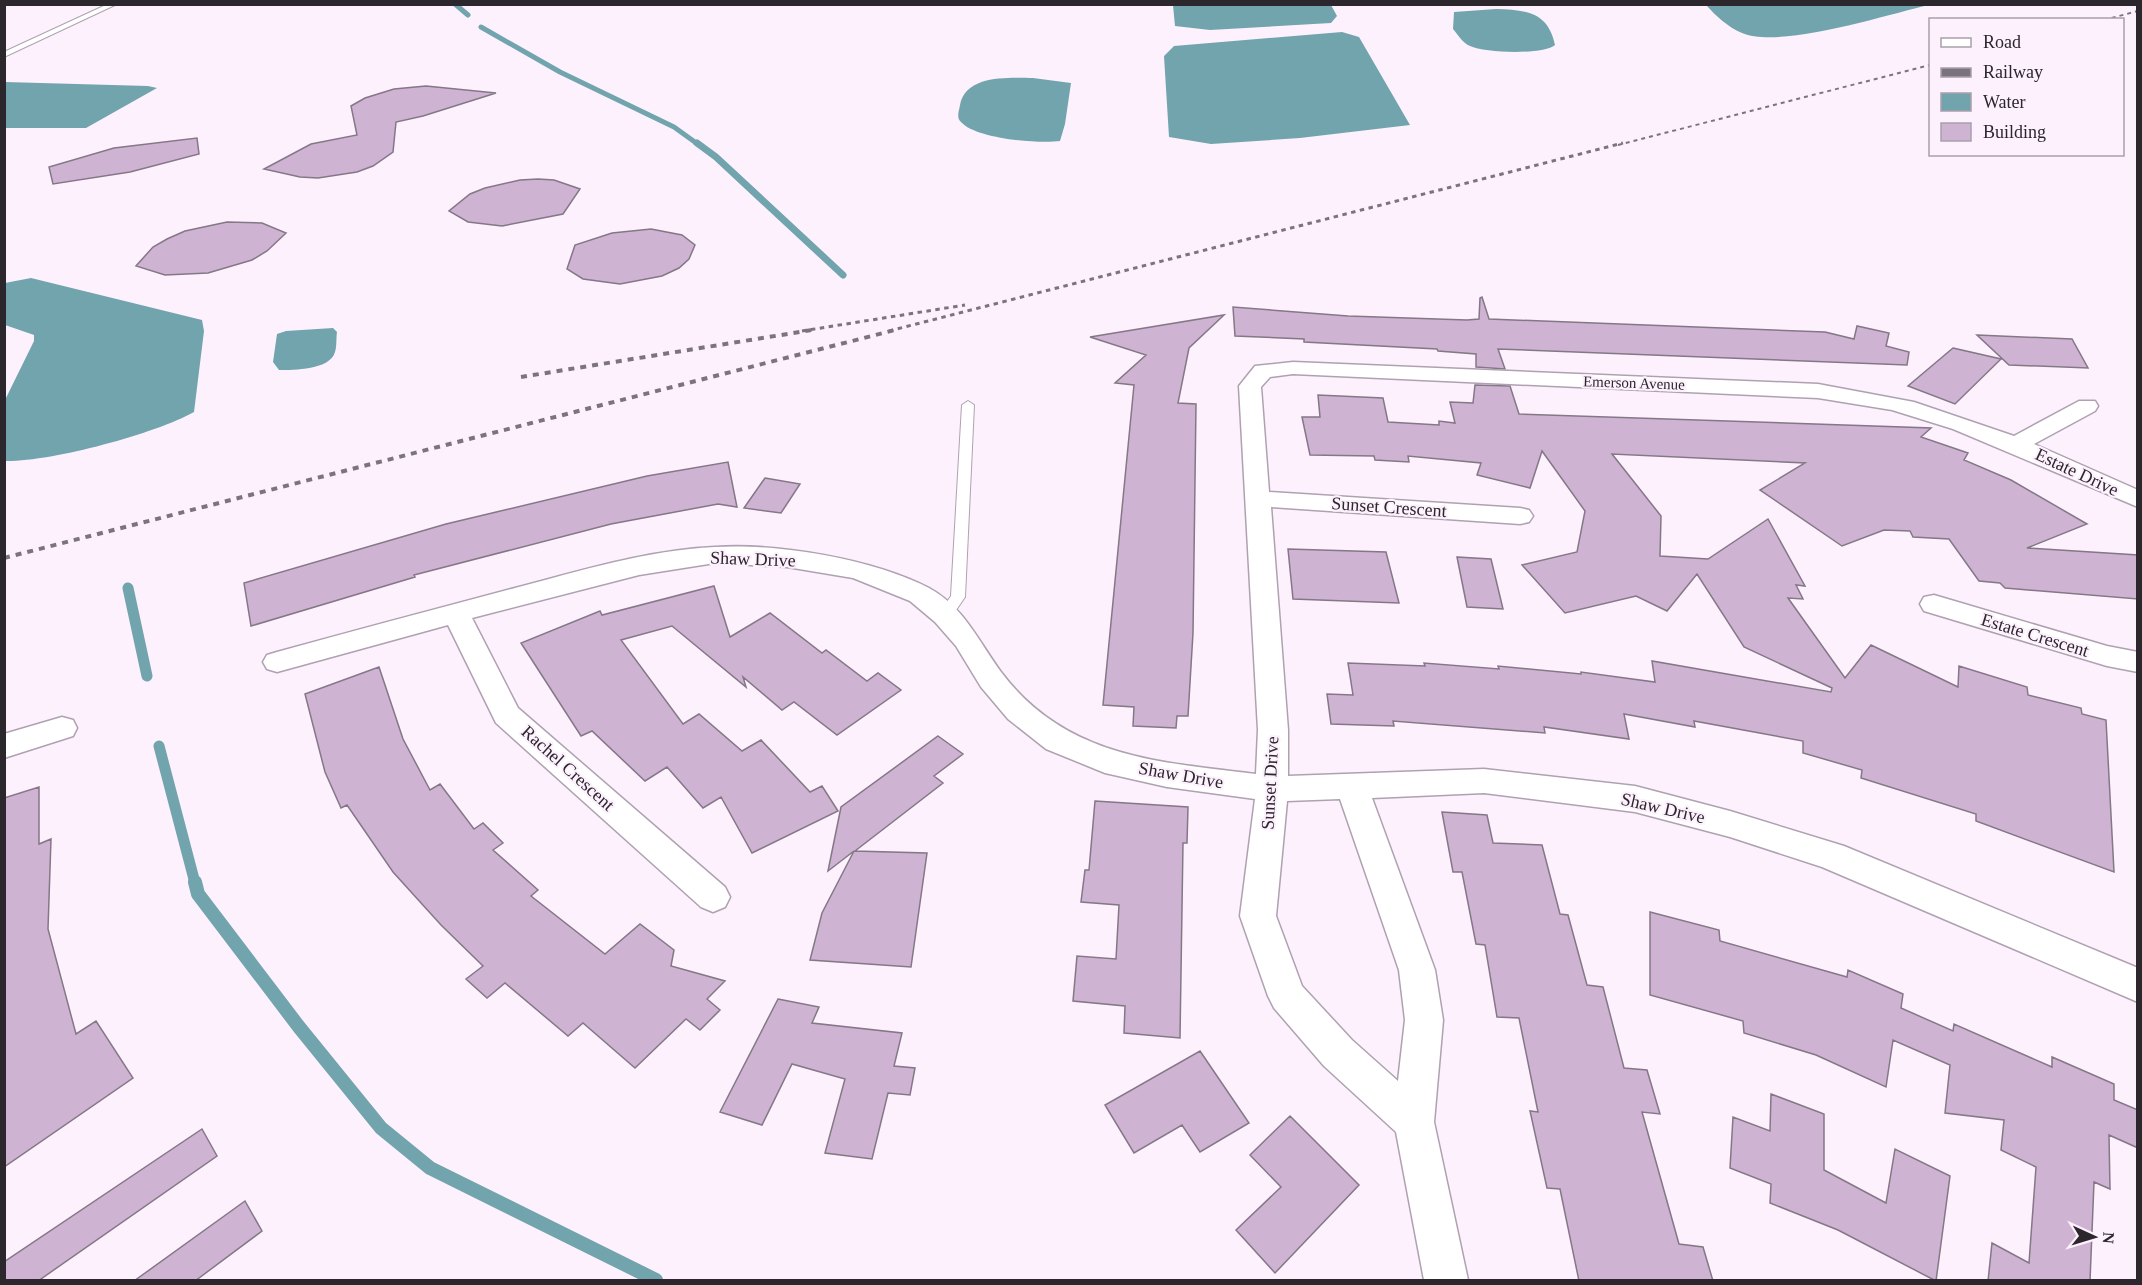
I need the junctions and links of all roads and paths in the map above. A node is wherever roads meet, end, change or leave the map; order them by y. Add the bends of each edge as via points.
1 (114, 4) edge
2 (4, 55) edge
3 (1250, 386) joint
4 (968, 405) dead end
5 (2087, 406) dead end
6 (2017, 444) junction
7 (1259, 499) junction
8 (2138, 500) edge
9 (1520, 516) dead end
10 (1934, 604) dead end
11 (456, 614) junction
12 (945, 615) junction
13 (278, 662) dead end
14 (2138, 662) edge
15 (62, 728) dead end
16 (4, 746) edge
17 (1352, 788) junction
18 (1272, 789) junction
19 (713, 897) dead end
20 (2138, 985) edge
21 (1414, 1122) junction
22 (1446, 1281) edge

1 - 2 lane
3 - 6 street, Emerson Avenue via 1263,371 1293,368 1818,391 1933,414
3 - 7 street, Sunset Drive
4 - 12 lane via 958,597
5 - 6 street
6 - 8 street, Estate Drive
7 - 9 street, Sunset Crescent
7 - 18 street, Sunset Drive via 1273,730
10 - 14 street, Estate Crescent
11 - 12 street, Shaw Drive via 639,566 715,555 787,559 858,570 920,595
11 - 13 street, Shaw Drive
11 - 19 street, Rachel Crescent via 507,714
12 - 18 street, Shaw Drive via 966,639 991,680 1019,711 1057,741 1126,766
15 - 16 street
17 - 18 street, Shaw Drive
17 - 20 street, Shaw Drive via 1484,782 1635,799 1832,856
17 - 21 street via 1417,970 1424,1020
18 - 21 street, Sunset Drive via 1258,916 1287,996 1338,1053
21 - 22 street

